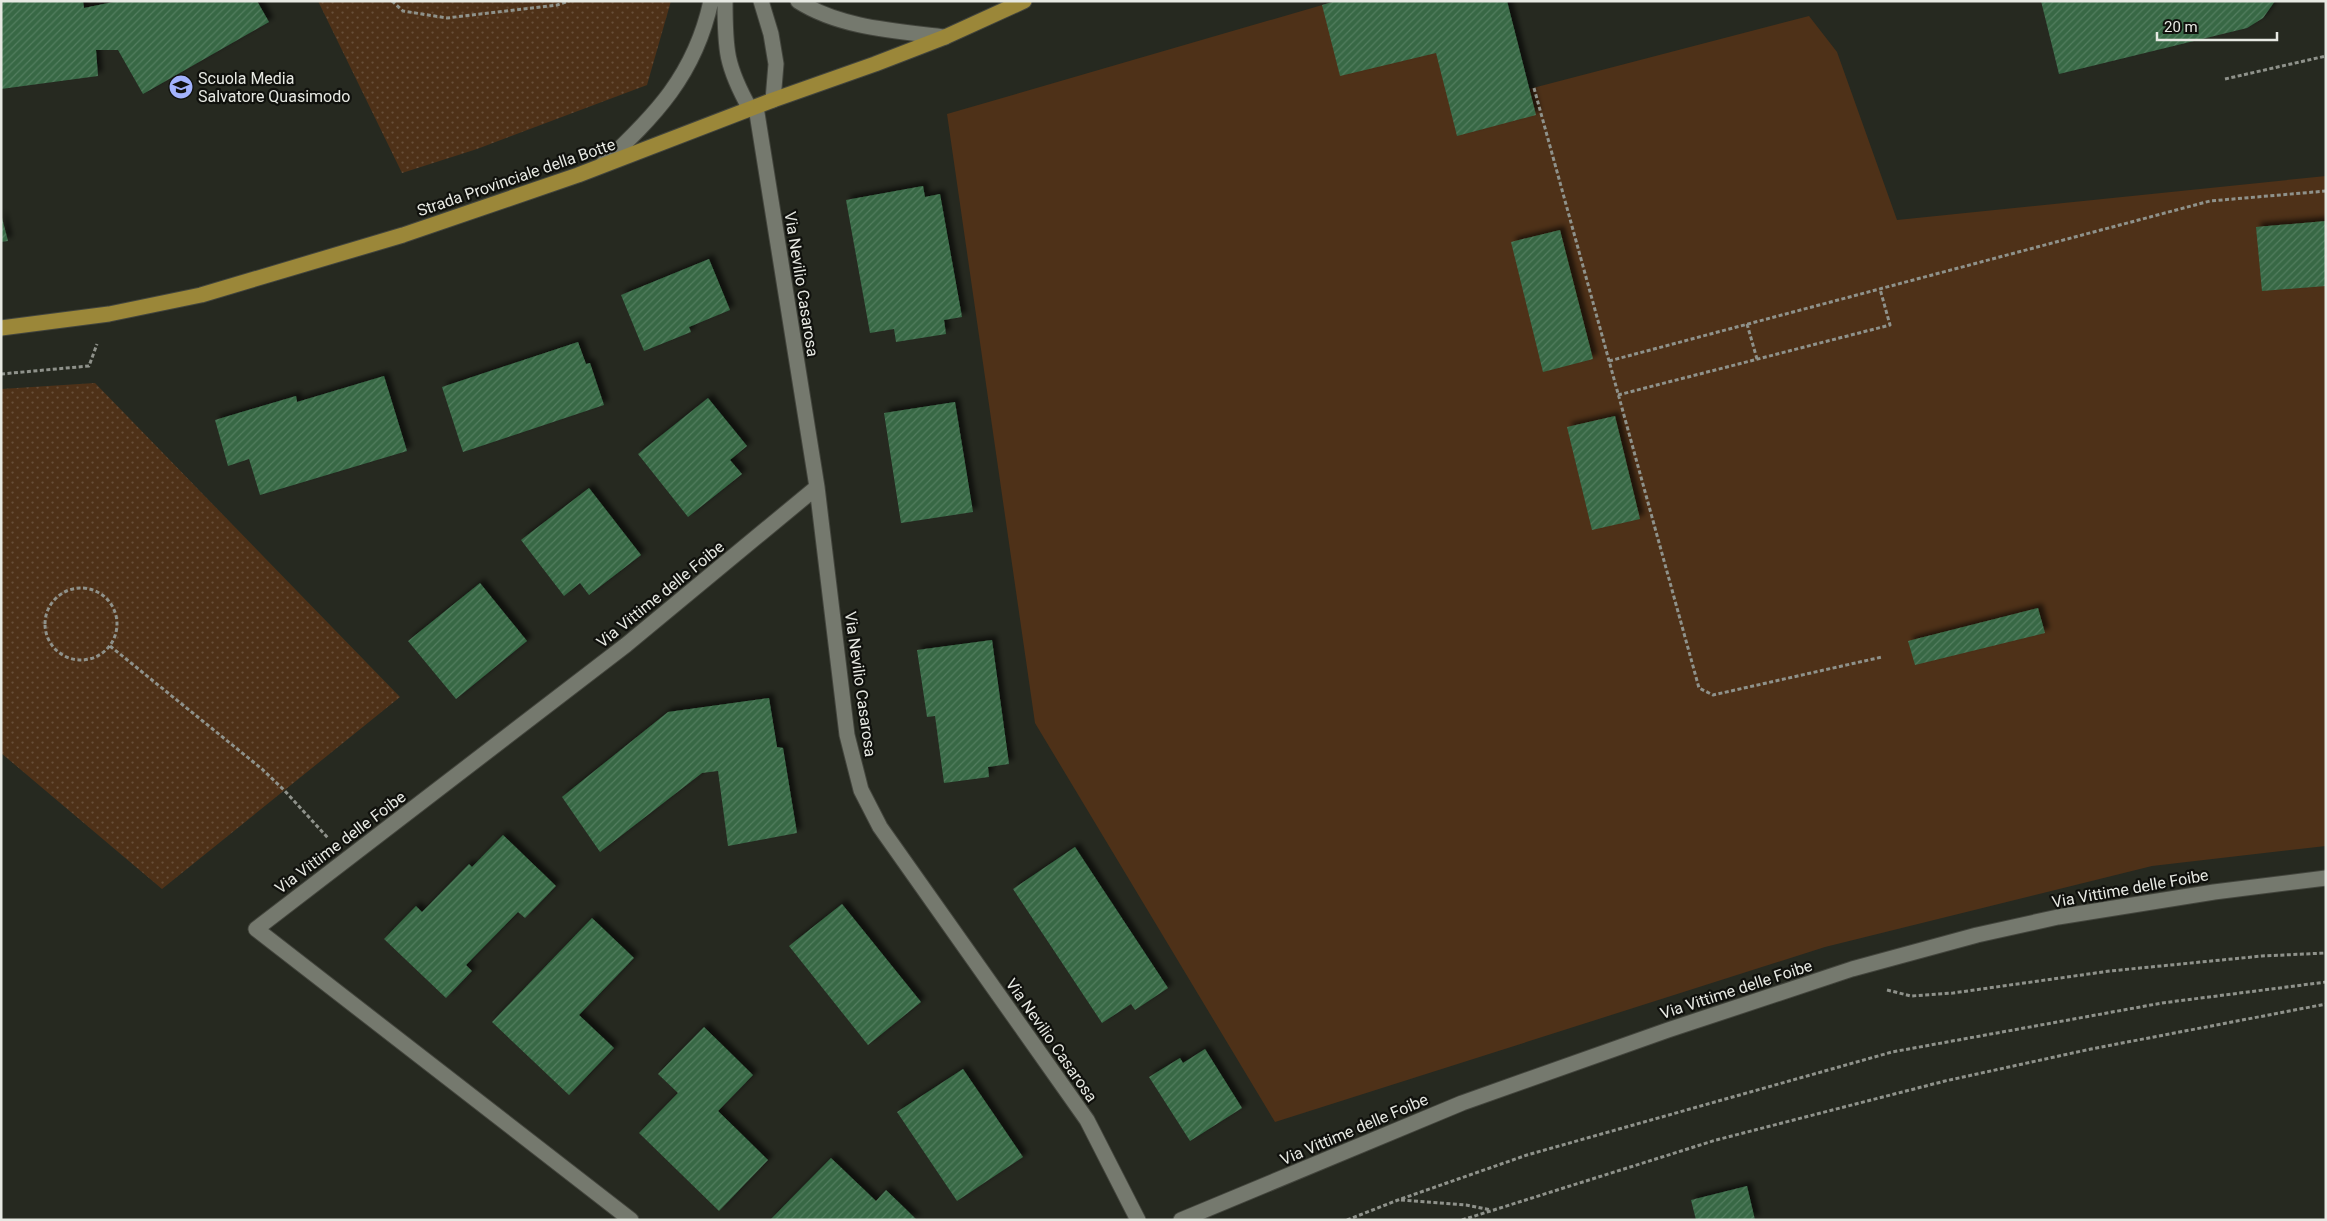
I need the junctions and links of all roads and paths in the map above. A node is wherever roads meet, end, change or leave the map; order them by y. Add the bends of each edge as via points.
1 (392, 1) edge
2 (569, 1) edge
3 (711, 1) edge
4 (725, 1) edge
5 (761, 1) edge
6 (798, 1) edge
7 (1024, 1) edge
8 (945, 38) junction
9 (2326, 56) edge
10 (2225, 79) dead end
11 (1534, 88) dead end
12 (773, 100) junction
13 (753, 108) junction
14 (600, 167) junction
15 (2326, 191) edge
16 (1880, 289) junction
17 (109, 314) junction
18 (1747, 324) junction
19 (1, 328) edge
20 (1757, 359) junction
21 (1609, 361) junction
22 (1, 374) edge
23 (1618, 395) junction
24 (817, 487) junction
25 (110, 646) junction
26 (1882, 657) dead end
27 (347, 859) junction
28 (2326, 878) edge
29 (2326, 953) edge
30 (2326, 982) edge
31 (1883, 989) dead end
32 (2326, 1004) edge
33 (1398, 1200) junction
34 (1493, 1210) junction
35 (631, 1220) edge
36 (1138, 1220) edge
37 (1181, 1220) edge
38 (1347, 1220) edge
39 (1462, 1220) edge

1 - 2 path via 403,11 448,18
3 - 14 street via 693,55 667,100
4 - 13 street, Via Nevilio Casarosa via 729,68
5 - 12 street via 776,64
6 - 8 street via 840,19
7 - 8 main road, Strada Provinciale della Botte
8 - 12 main road, Strada Provinciale della Botte
9 - 10 path
11 - 21 path
12 - 13 main road, Strada Provinciale della Botte
13 - 14 main road, Strada Provinciale della Botte
13 - 24 street, Via Nevilio Casarosa
14 - 17 main road, Strada Provinciale della Botte via 305,265 201,295
15 - 16 path via 2210,201
16 - 18 path
16 - 20 path via 1890,325
17 - 19 main road, Strada Provinciale della Botte
17 - 22 path via 89,366
18 - 20 path
18 - 21 path
20 - 23 path
21 - 23 path
23 - 26 path via 1698,688 1713,695
24 - 27 street, Via Vittime delle Foibe via 626,646
24 - 36 street, Via Nevilio Casarosa via 848,735 861,790 880,827 1087,1120
25 - 25 path via 90,659 78,661 57,651 49,642 44,619 55,598 77,588 89,588 100,593 115,612 116,636
25 - 27 path via 262,769
27 - 35 street, Via Vittime delle Foibe via 256,929
28 - 37 street, Via Vittime delle Foibe via 2058,917 1852,969 1462,1103
29 - 31 path via 2110,971 1953,993 1911,996
30 - 33 path via 2162,1003 1892,1052 1527,1155
32 - 34 path via 1945,1081 1716,1140
33 - 34 path
33 - 38 path
34 - 39 path

